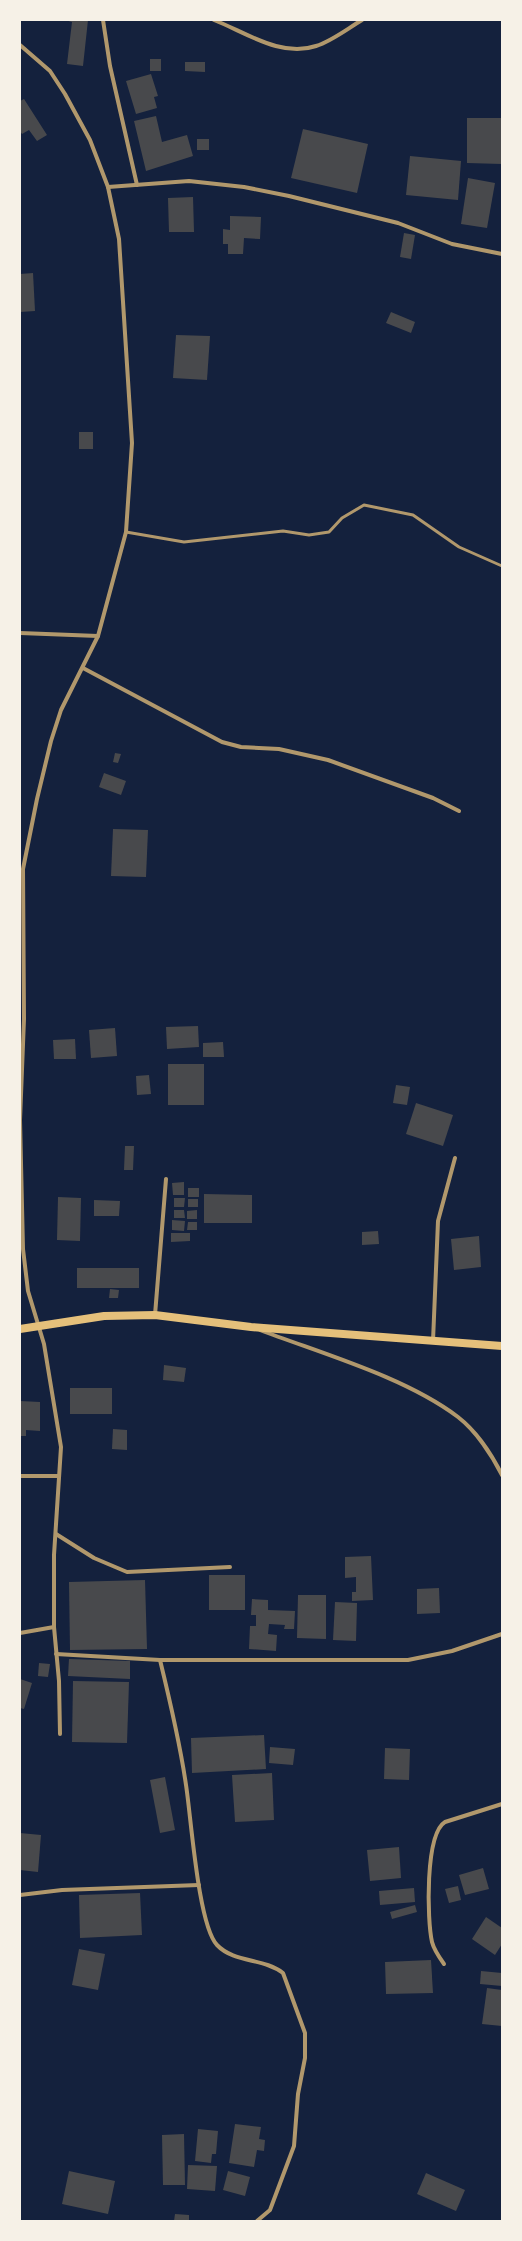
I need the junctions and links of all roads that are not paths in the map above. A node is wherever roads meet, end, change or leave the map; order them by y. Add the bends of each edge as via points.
1 (103, 20) edge
2 (214, 20) edge
3 (362, 20) edge
4 (20, 45) edge
5 (137, 185) junction
6 (108, 188) junction
7 (502, 254) edge
8 (126, 532) junction
9 (502, 566) edge
10 (20, 633) edge
11 (98, 636) junction
12 (83, 668) junction
13 (460, 811) dead end
14 (20, 1014) edge
15 (24, 1020) junction
16 (455, 1158) dead end
17 (166, 1179) dead end
18 (155, 1315) junction
19 (39, 1325) junction
20 (251, 1327) junction
21 (20, 1329) edge
22 (433, 1342) junction
23 (502, 1346) edge
24 (502, 1475) edge
25 (20, 1476) edge
26 (59, 1476) junction
27 (56, 1534) junction
28 (230, 1567) dead end
29 (54, 1627) junction
30 (20, 1633) edge
31 (502, 1634) edge
32 (56, 1654) junction
33 (160, 1660) junction
34 (60, 1734) dead end
35 (502, 1804) edge
36 (199, 1885) junction
37 (20, 1895) edge
38 (444, 1964) dead end
39 (257, 2221) edge

1 - 5 street via 110,66
2 - 3 street via 276,46 292,49 317,46
4 - 6 street via 50,70 90,140
5 - 6 street
5 - 7 street via 189,181 244,187 398,223 452,244
6 - 8 street via 119,239 132,443
8 - 9 lane via 184,542 283,531 309,535 329,532 342,518 364,505 413,515 459,547
8 - 11 street
10 - 11 street
11 - 12 street
12 - 13 street via 222,742 241,747 279,749 328,760 434,798
12 - 15 street via 61,710 51,741 26,846 23,889
14 - 15 street
15 - 19 street via 20,1120 23,1249 28,1291
16 - 22 street via 438,1221
17 - 18 street
18 - 19 main road via 104,1316
18 - 20 main road
19 - 21 main road
19 - 26 street via 61,1447
20 - 22 main road
20 - 24 street via 377,1374 440,1407 466,1426
22 - 23 main road
25 - 26 street
26 - 27 street
27 - 28 street via 94,1558 127,1572
27 - 29 street
29 - 30 street
29 - 32 street
31 - 33 street via 452,1651 408,1660
32 - 33 street
32 - 34 street
33 - 36 street via 174,1716 186,1785
35 - 38 street via 445,1822 440,1825 433,1839 430,1866 431,1933 434,1948
36 - 37 street via 62,1890
36 - 39 street via 213,1941 231,1954 273,1967 283,1973 305,2033 305,2058 298,2094 294,2146 270,2210

